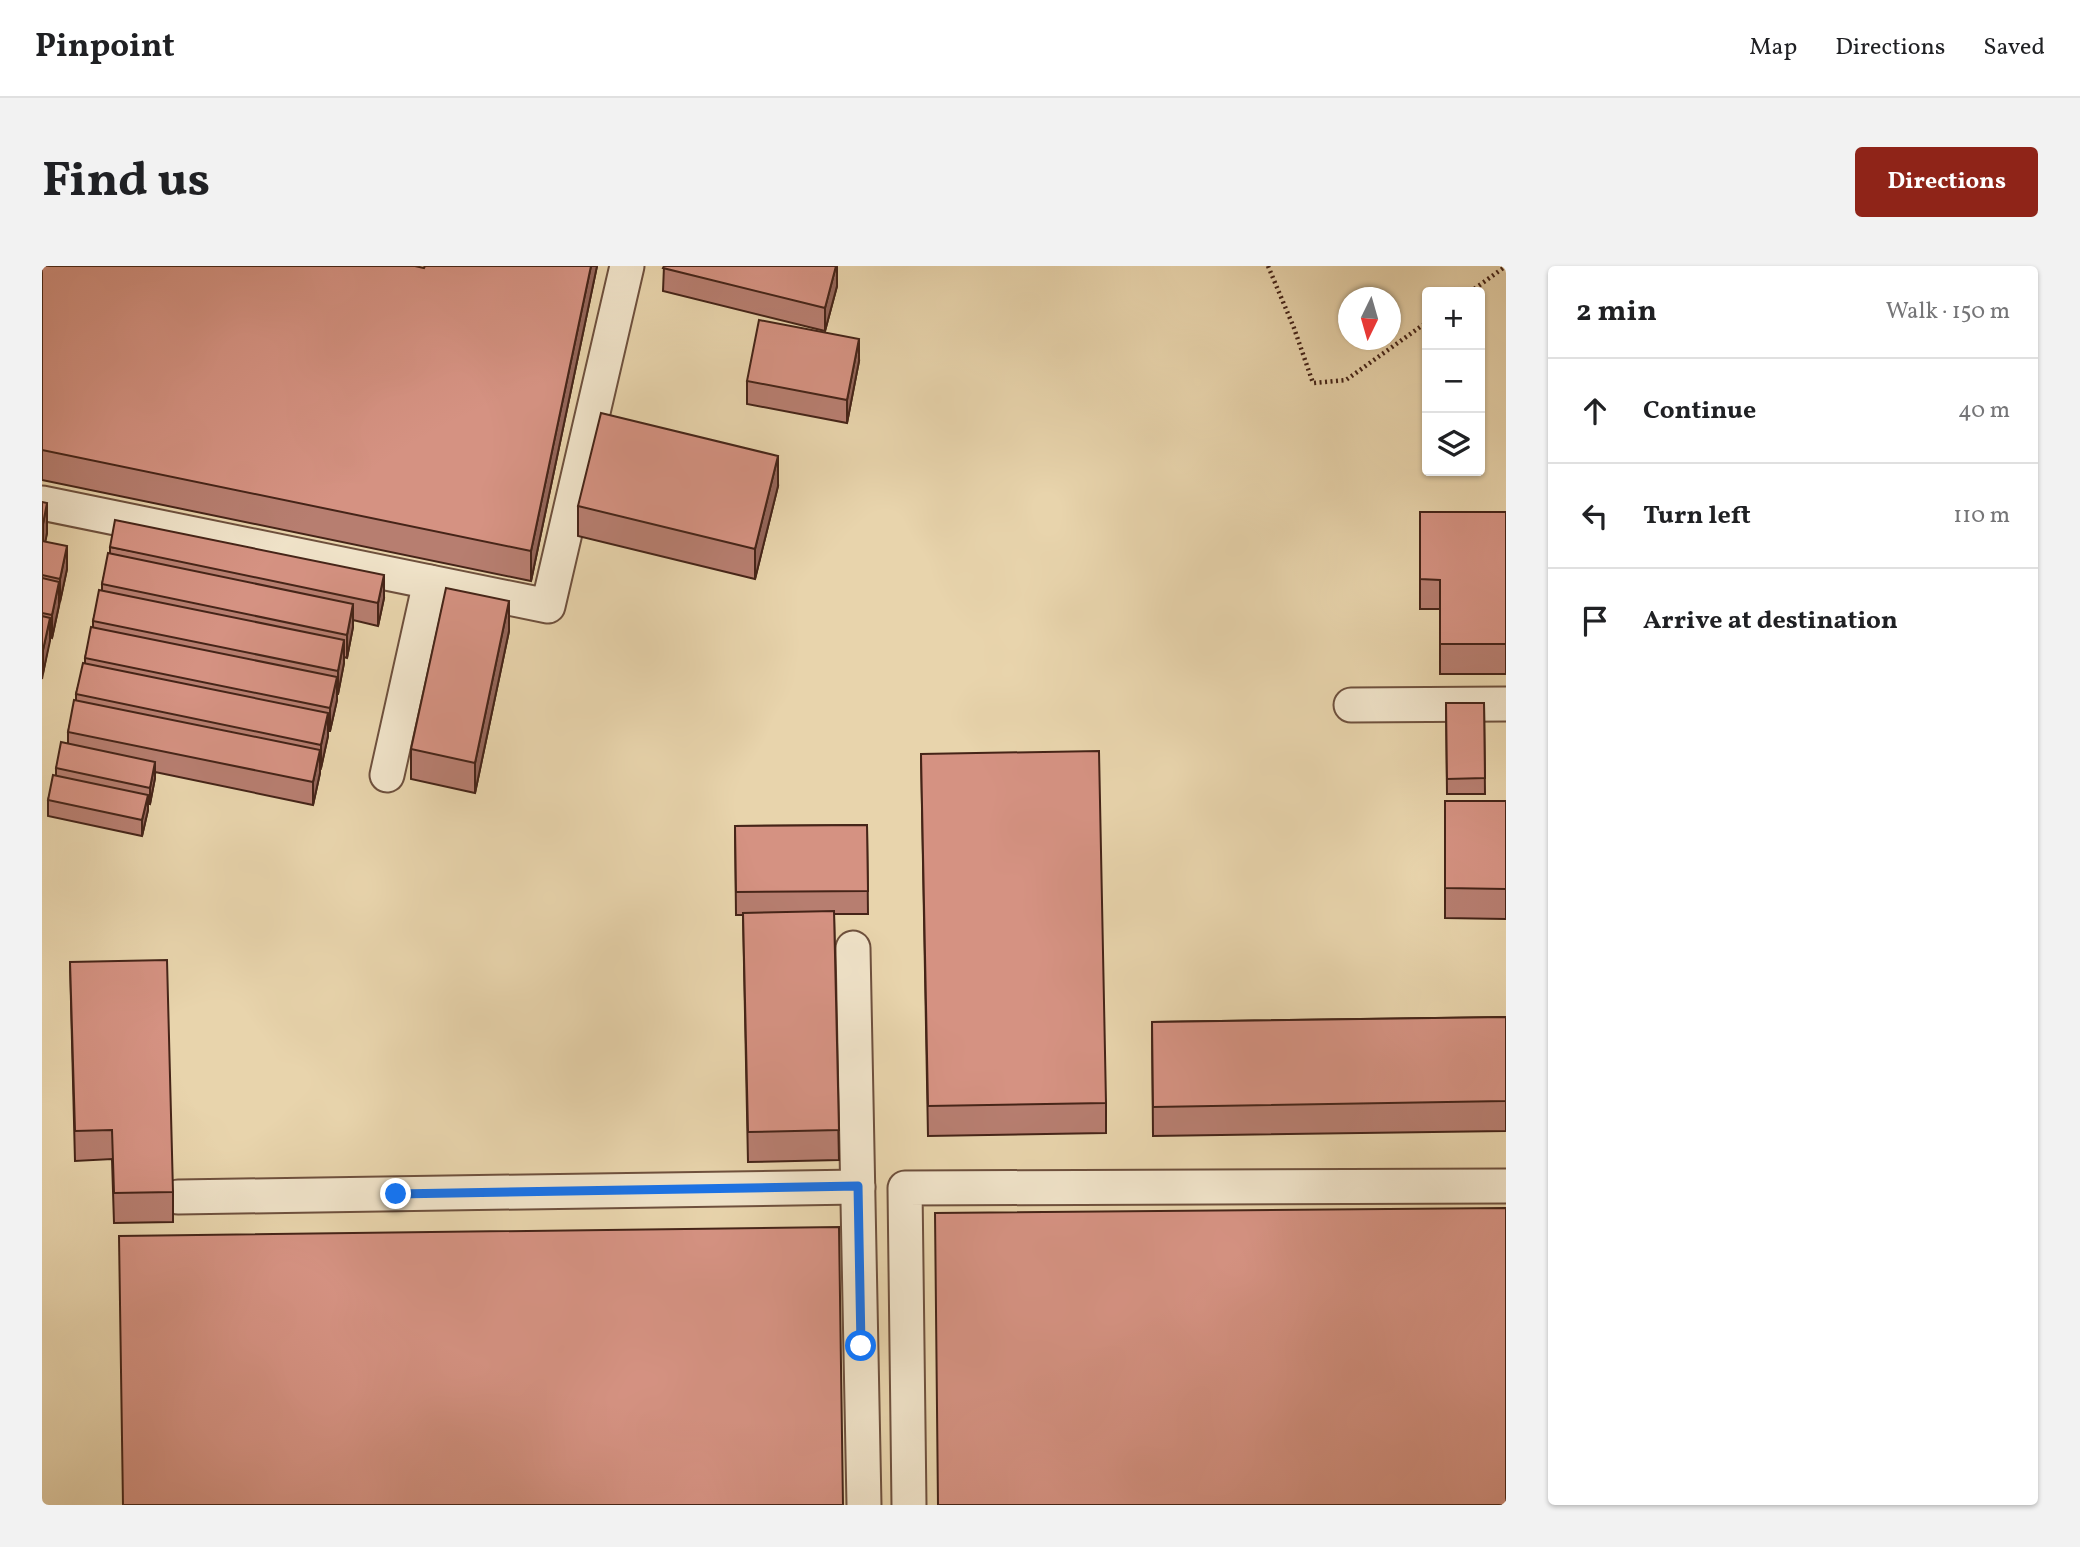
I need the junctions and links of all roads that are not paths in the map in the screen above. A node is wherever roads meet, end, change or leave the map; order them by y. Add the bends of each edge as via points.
1 (626, 266) edge
2 (42, 503) edge
3 (430, 582) junction
4 (1506, 704) edge
5 (1351, 705) dead end
6 (387, 775) dead end
7 (853, 948) dead end
8 (858, 1186) junction
9 (1506, 1186) edge
10 (178, 1197) dead end
11 (864, 1505) edge
12 (909, 1505) edge

1 - 3 street via 548,606
2 - 3 street
3 - 6 street
4 - 5 street
7 - 8 street
8 - 10 street
8 - 11 street
9 - 12 street via 905,1188

